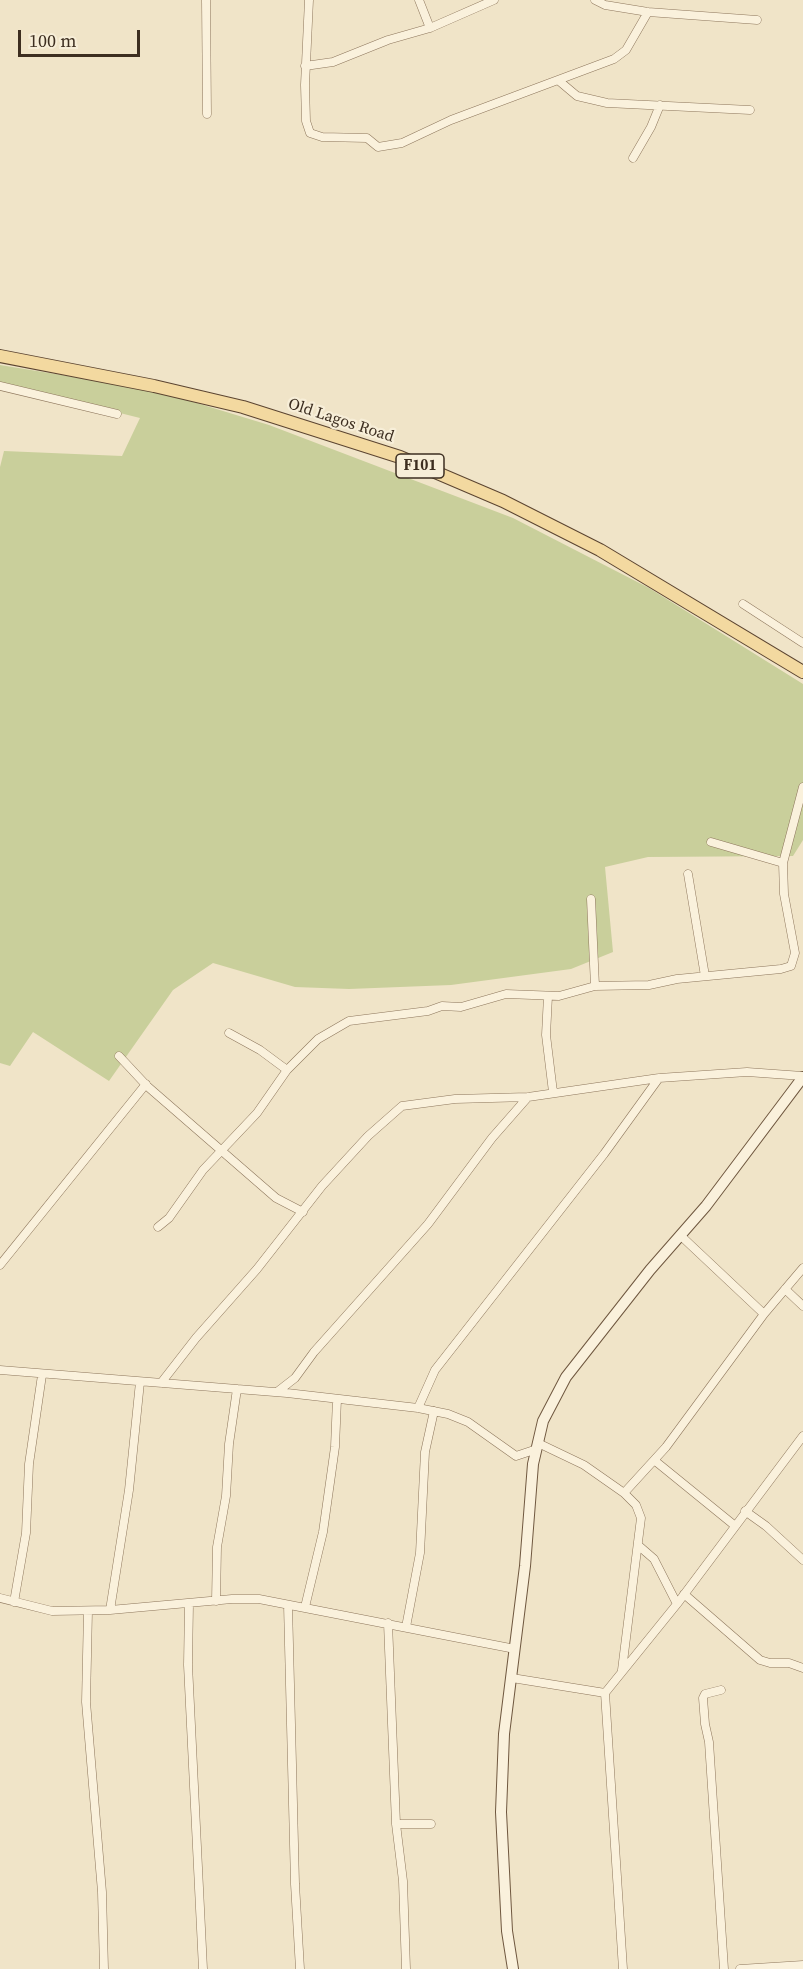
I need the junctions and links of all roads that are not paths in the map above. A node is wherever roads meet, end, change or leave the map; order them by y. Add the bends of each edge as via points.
1 (206, 0) edge
2 (309, 0) edge
3 (419, 0) edge
4 (494, 0) edge
5 (595, 0) edge
6 (648, 12) junction
7 (757, 20) dead end
8 (430, 28) junction
9 (305, 66) junction
10 (558, 80) junction
11 (660, 105) junction
12 (750, 110) dead end
13 (207, 114) dead end
14 (633, 158) dead end
15 (0, 356) edge
16 (0, 386) edge
17 (117, 414) dead end
18 (743, 604) dead end
19 (803, 643) edge
20 (803, 672) edge
21 (803, 787) edge
22 (711, 842) dead end
23 (783, 863) junction
24 (688, 874) dead end
25 (591, 899) dead end
26 (705, 976) junction
27 (595, 986) junction
28 (548, 996) junction
29 (228, 1034) dead end
30 (119, 1056) dead end
31 (287, 1070) junction
32 (803, 1077) edge
33 (659, 1078) junction
34 (146, 1084) junction
35 (553, 1092) junction
36 (528, 1097) junction
37 (509, 1098) junction
38 (511, 1114) junction
39 (223, 1151) junction
40 (303, 1212) junction
41 (158, 1227) dead end
42 (681, 1235) junction
43 (0, 1265) edge
44 (803, 1268) edge
45 (785, 1289) junction
46 (803, 1306) edge
47 (764, 1314) junction
48 (0, 1370) edge
49 (42, 1375) junction
50 (295, 1378) junction
51 (140, 1382) junction
52 (161, 1383) junction
53 (237, 1389) junction
54 (277, 1392) junction
55 (297, 1394) junction
56 (337, 1399) junction
57 (418, 1407) junction
58 (434, 1411) junction
59 (803, 1436) edge
60 (538, 1446) junction
61 (654, 1460) junction
62 (624, 1493) junction
63 (744, 1511) junction
64 (734, 1525) junction
65 (639, 1546) junction
66 (803, 1560) edge
67 (684, 1594) junction
68 (0, 1598) edge
69 (216, 1601) junction
70 (14, 1602) junction
71 (189, 1604) junction
72 (677, 1604) junction
73 (288, 1605) junction
74 (305, 1607) junction
75 (110, 1610) junction
76 (88, 1611) junction
77 (388, 1623) junction
78 (406, 1627) junction
79 (515, 1649) junction
80 (803, 1668) edge
81 (622, 1672) junction
82 (512, 1678) junction
83 (721, 1690) dead end
84 (605, 1692) junction
85 (396, 1824) junction
86 (431, 1824) dead end
87 (803, 1965) edge
88 (757, 1968) edge
89 (104, 1969) edge
90 (202, 1969) edge
91 (300, 1969) edge
92 (406, 1969) edge
93 (513, 1969) edge
94 (623, 1969) edge
95 (724, 1969) edge
96 (740, 1969) edge

1 - 13 street
2 - 9 street
3 - 8 street
4 - 8 street
5 - 6 street
6 - 7 street
6 - 10 street via 626,50 614,59
8 - 9 street via 388,39 323,65
9 - 10 street via 306,121 310,133 367,138 378,147 402,143
10 - 11 street via 577,96 607,103
11 - 12 street
11 - 14 street
15 - 20 main road, Old Lagos Road / F101 via 243,407 400,457 502,501 600,550
16 - 17 street
18 - 19 street
21 - 23 street
22 - 23 street
23 - 26 street via 794,961 781,969
24 - 26 street
25 - 27 street
26 - 27 street via 649,985
27 - 28 street
28 - 31 street via 506,994 461,1008 442,1006 349,1022 318,1039
28 - 35 street via 546,1035
29 - 31 street via 260,1050
30 - 34 street
31 - 39 street
32 - 33 street via 747,1072
32 - 42 street via 757,1142
33 - 35 street
33 - 57 street via 448,1351
34 - 39 street
34 - 43 street
35 - 36 street
36 - 37 street
36 - 38 street
37 - 38 street
37 - 40 street via 455,1099 402,1106 322,1186
38 - 50 street via 428,1224
39 - 40 street via 276,1198
39 - 41 street
40 - 52 street
42 - 47 street
42 - 60 street via 566,1377 543,1421
44 - 45 street
45 - 46 street
45 - 47 street
47 - 61 street
48 - 49 street
49 - 51 street
49 - 70 street via 26,1533
50 - 54 street
50 - 55 street
51 - 52 street
51 - 75 street via 129,1490
52 - 53 street
53 - 54 street
53 - 69 street via 217,1547
54 - 55 street
55 - 56 street
56 - 57 street
56 - 74 street via 335,1447 323,1532
57 - 58 street
58 - 60 street via 468,1422 516,1456
58 - 78 street via 425,1452 420,1553
59 - 63 street
60 - 62 street via 584,1465
60 - 79 street
61 - 62 street
61 - 64 street
62 - 65 street via 636,1505 641,1518
63 - 64 street
63 - 66 street
64 - 67 street
65 - 72 street via 654,1559
65 - 81 street
67 - 72 street
67 - 80 street via 760,1660
68 - 70 street
69 - 71 street
69 - 73 street via 259,1599
70 - 76 street via 52,1611
71 - 75 street
71 - 90 street via 188,1665
72 - 81 street
73 - 74 street
73 - 91 street
74 - 77 street
75 - 76 street
76 - 89 street via 86,1702 102,1892
77 - 78 street
77 - 85 street
78 - 79 street
79 - 82 street
81 - 84 street
82 - 84 street
82 - 93 street via 504,1734 501,1812 507,1931
83 - 95 street via 703,1698
84 - 94 street
85 - 86 street
85 - 92 street via 403,1881
87 - 88 street
88 - 96 street

